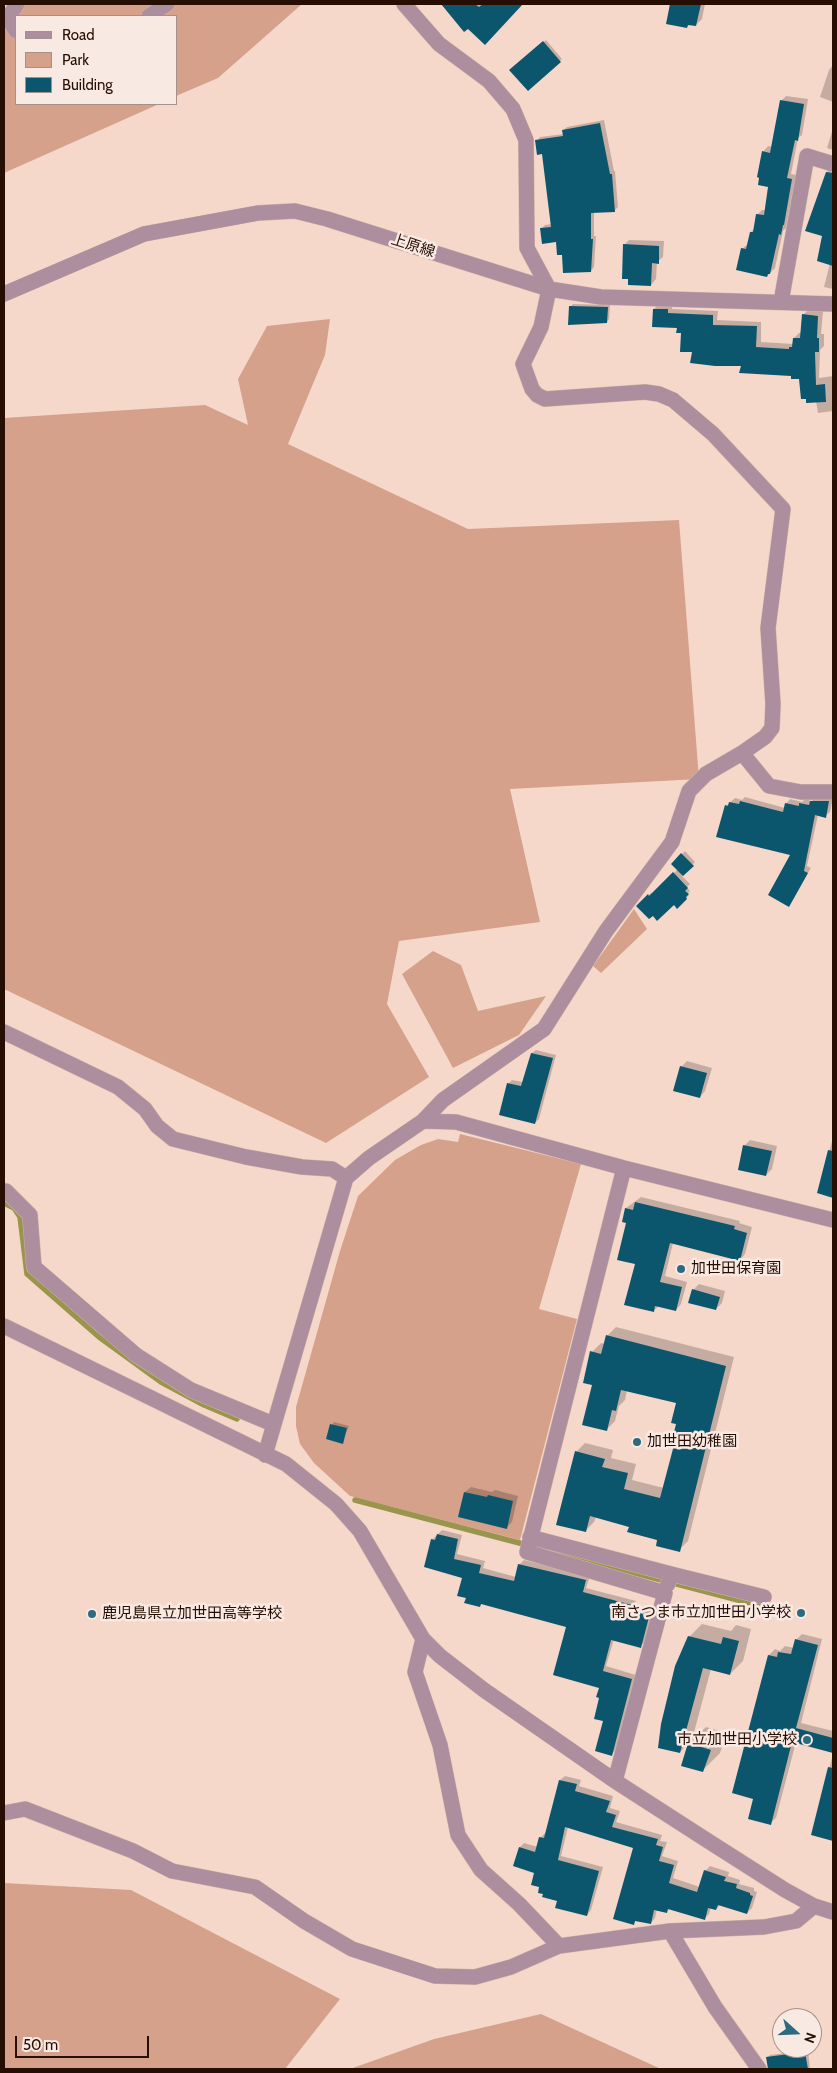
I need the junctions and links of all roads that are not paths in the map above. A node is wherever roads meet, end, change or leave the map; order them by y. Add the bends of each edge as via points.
1 (17, 4) edge
2 (167, 4) edge
3 (404, 4) edge
4 (150, 15) edge
5 (15, 29) edge
6 (833, 164) edge
7 (549, 289) junction
8 (4, 294) edge
9 (781, 302) junction
10 (833, 304) edge
11 (742, 753) junction
12 (833, 792) edge
13 (4, 1032) edge
14 (422, 1122) junction
15 (624, 1168) junction
16 (346, 1178) junction
17 (6, 1191) dead end
18 (833, 1220) edge
19 (4, 1326) edge
20 (273, 1424) junction
21 (265, 1456) junction
22 (668, 1583) junction
23 (764, 1597) dead end
24 (423, 1639) junction
25 (615, 1781) junction
26 (4, 1813) edge
27 (814, 1906) junction
28 (833, 1912) edge
29 (670, 1931) junction
30 (559, 1946) junction
31 (759, 2069) edge

1 - 5 street via 8,18
2 - 4 street
3 - 7 street via 439,44 489,81 513,109 526,140 527,248
6 - 9 street via 807,156
7 - 8 street, 上原線 via 296,211 258,213 144,234
7 - 9 street, 上原線 via 601,297
7 - 11 street via 541,326 523,364 537,395 552,399 645,392 673,400 713,434 783,509 768,628 772,728
9 - 10 street, 上原線
11 - 12 street via 769,786 801,792
11 - 14 street via 706,774 689,791 672,842 606,931 544,1029 443,1100
13 - 16 street via 118,1087 145,1109 157,1126 173,1139 246,1157 332,1170
14 - 15 street via 456,1122
14 - 16 street
15 - 18 street
15 - 22 street via 529,1542
16 - 20 street
17 - 20 street via 30,1216 34,1267 136,1355 191,1390
19 - 21 street
20 - 21 street
21 - 24 street via 286,1464 336,1504 360,1531
22 - 23 street
22 - 25 street
24 - 25 street via 484,1690
24 - 30 street via 415,1672 440,1745 458,1835 481,1870
25 - 27 street
26 - 30 street via 25,1809 133,1851 172,1871 255,1887 352,1949 435,1976 475,1977 511,1967
27 - 28 street
27 - 29 street via 796,1920 764,1927
29 - 30 street
29 - 31 street via 715,2007

